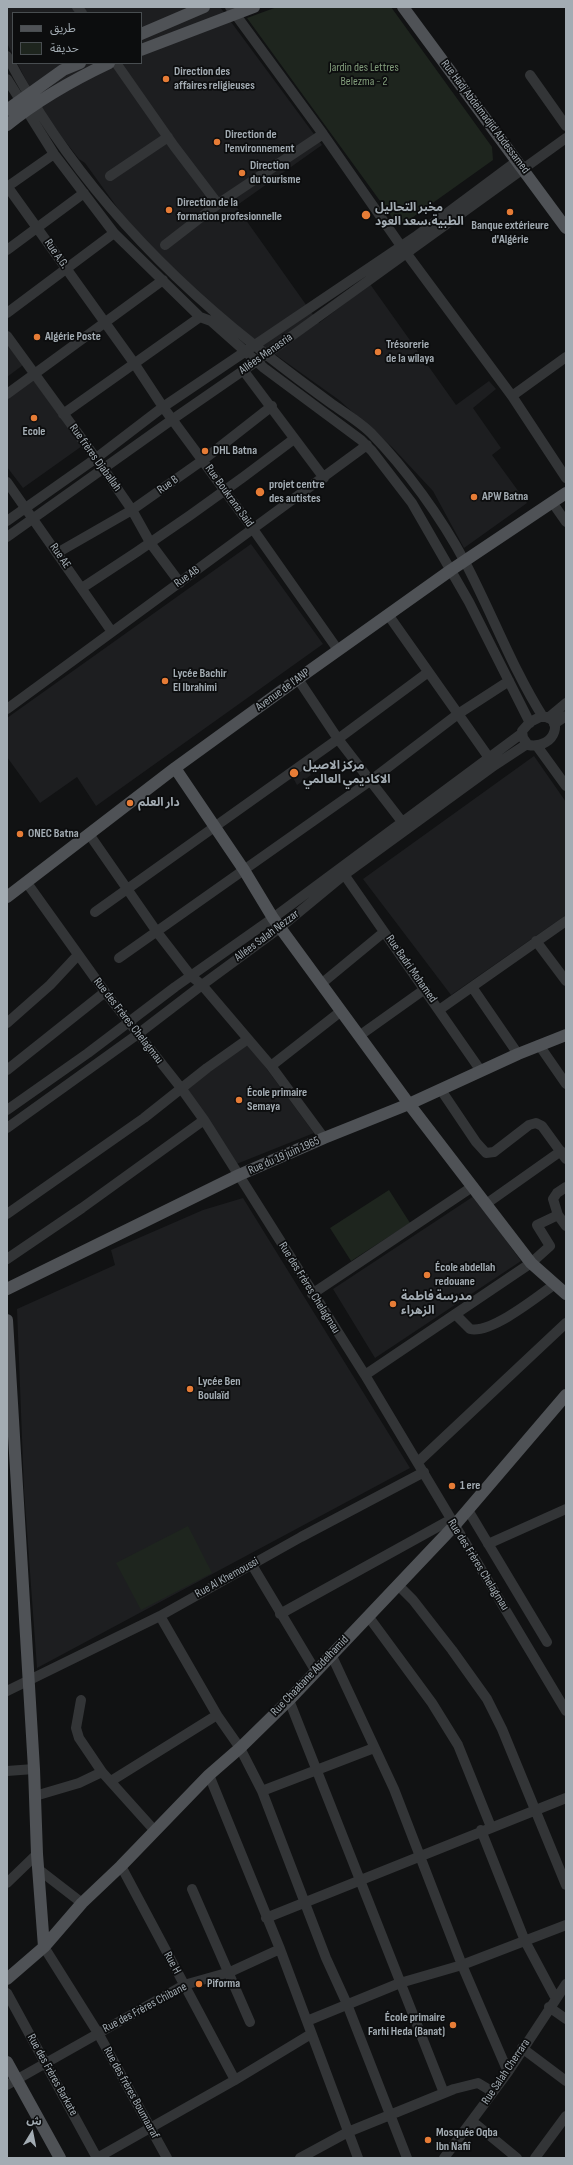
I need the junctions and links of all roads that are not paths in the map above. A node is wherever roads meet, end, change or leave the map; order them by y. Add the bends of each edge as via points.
1 (204, 7) edge
2 (254, 7) edge
3 (403, 7) edge
4 (232, 11) edge
5 (142, 34) edge
6 (142, 50) edge
7 (7, 56) edge
8 (78, 64) edge
9 (107, 64) edge
10 (117, 64) edge
11 (530, 75) dead end
12 (7, 79) edge
13 (27, 102) junction
14 (7, 110) edge
15 (7, 125) edge
16 (566, 126) edge
17 (322, 134) junction
18 (168, 137) junction
19 (566, 138) edge
20 (54, 154) junction
21 (520, 165) junction
22 (110, 176) dead end
23 (7, 187) edge
24 (84, 193) junction
25 (218, 204) junction
26 (37, 228) junction
27 (566, 228) edge
28 (114, 233) junction
29 (165, 245) dead end
30 (7, 250) edge
31 (404, 250) junction
32 (66, 269) junction
33 (164, 280) junction
34 (7, 313) edge
35 (200, 317) junction
36 (105, 323) junction
37 (7, 336) edge
38 (254, 345) junction
39 (245, 351) junction
40 (266, 354) junction
41 (566, 357) edge
42 (257, 361) junction
43 (134, 363) junction
44 (243, 370) junction
45 (35, 375) junction
46 (7, 394) edge
47 (512, 396) junction
48 (272, 406) junction
49 (163, 407) junction
50 (63, 414) junction
51 (173, 418) junction
52 (294, 439) junction
53 (367, 446) junction
54 (95, 459) junction
55 (203, 460) junction
56 (103, 468) junction
57 (324, 478) junction
58 (566, 478) edge
59 (7, 482) edge
60 (225, 492) junction
61 (566, 492) edge
62 (552, 502) junction
63 (26, 507) junction
64 (132, 510) junction
65 (34, 518) junction
66 (7, 521) edge
67 (566, 522) edge
68 (253, 529) junction
69 (7, 537) edge
70 (151, 544) junction
71 (57, 552) junction
72 (465, 561) junction
73 (451, 570) junction
74 (180, 582) junction
75 (82, 588) junction
76 (389, 616) junction
77 (496, 626) junction
78 (483, 631) junction
79 (112, 632) junction
80 (338, 650) junction
81 (427, 672) junction
82 (298, 679) junction
83 (509, 681) junction
84 (566, 703) edge
85 (7, 709) edge
86 (458, 714) junction
87 (566, 716) edge
88 (550, 722) junction
89 (530, 723) junction
90 (566, 729) edge
91 (521, 734) junction
92 (338, 738) junction
93 (532, 745) junction
94 (491, 761) junction
95 (175, 768) junction
96 (370, 781) junction
97 (566, 786) edge
98 (403, 823) junction
99 (215, 826) junction
100 (88, 834) junction
101 (244, 870) junction
102 (342, 872) junction
103 (27, 883) junction
104 (127, 888) junction
105 (10, 893) edge
106 (95, 912) dead end
107 (566, 921) edge
108 (277, 922) junction
109 (157, 932) junction
110 (384, 932) junction
111 (536, 941) junction
112 (78, 955) junction
113 (119, 958) dead end
114 (191, 976) junction
115 (566, 981) edge
116 (321, 984) junction
117 (202, 985) junction
118 (472, 987) junction
119 (425, 989) junction
120 (105, 992) junction
121 (439, 1010) junction
122 (340, 1012) junction
123 (127, 1021) junction
124 (7, 1023) edge
125 (138, 1034) junction
126 (566, 1035) edge
127 (359, 1036) junction
128 (248, 1039) junction
129 (539, 1045) junction
130 (518, 1054) junction
131 (271, 1066) junction
132 (7, 1070) edge
133 (481, 1071) junction
134 (566, 1084) edge
135 (181, 1088) junction
136 (441, 1090) junction
137 (409, 1104) junction
138 (7, 1110) edge
139 (204, 1120) junction
140 (7, 1128) edge
141 (324, 1138) junction
142 (564, 1155) edge
143 (239, 1175) junction
144 (472, 1187) junction
145 (566, 1187) edge
146 (486, 1204) junction
147 (7, 1214) edge
148 (558, 1215) junction
149 (566, 1226) edge
150 (7, 1259) edge
151 (531, 1263) junction
152 (555, 1284) junction
153 (7, 1289) edge
154 (312, 1294) junction
155 (566, 1294) edge
156 (456, 1315) junction
157 (7, 1320) edge
158 (566, 1324) edge
159 (365, 1375) junction
160 (566, 1395) edge
161 (418, 1462) junction
162 (424, 1472) junction
163 (566, 1509) edge
164 (468, 1510) junction
165 (452, 1523) junction
166 (488, 1544) junction
167 (252, 1565) junction
168 (398, 1585) junction
169 (280, 1614) junction
170 (160, 1616) junction
171 (368, 1616) junction
172 (547, 1642) dead end
173 (330, 1654) junction
174 (315, 1670) junction
175 (28, 1679) junction
176 (7, 1691) edge
177 (81, 1700) dead end
178 (289, 1700) junction
179 (566, 1711) edge
180 (217, 1715) junction
181 (240, 1748) junction
182 (374, 1748) junction
183 (34, 1769) junction
184 (317, 1769) junction
185 (7, 1771) edge
186 (102, 1772) junction
187 (209, 1775) junction
188 (111, 1781) junction
189 (262, 1791) junction
190 (35, 1796) junction
191 (566, 1798) edge
192 (535, 1809) junction
193 (486, 1829) junction
194 (155, 1831) junction
195 (37, 1854) junction
196 (421, 1856) junction
197 (121, 1866) junction
198 (38, 1869) junction
199 (360, 1880) junction
200 (8, 1882) edge
201 (566, 1886) edge
202 (192, 1889) dead end
203 (304, 1902) junction
204 (82, 1903) junction
205 (266, 1918) junction
206 (566, 1925) edge
207 (525, 1941) junction
208 (44, 1947) junction
209 (280, 1949) junction
210 (462, 1965) junction
211 (230, 1972) junction
212 (7, 1980) edge
213 (400, 1983) junction
214 (566, 1984) edge
215 (184, 1985) junction
216 (7, 1993) edge
217 (553, 2003) junction
218 (347, 2004) junction
219 (566, 2019) edge
220 (306, 2021) junction
221 (250, 2022) dead end
222 (98, 2033) junction
223 (311, 2034) junction
224 (522, 2048) junction
225 (7, 2062) edge
226 (45, 2062) junction
227 (508, 2072) junction
228 (235, 2080) junction
229 (566, 2081) edge
230 (12, 2082) edge
231 (493, 2092) junction
232 (444, 2093) junction
233 (390, 2116) junction
234 (566, 2116) edge
235 (472, 2121) junction
236 (150, 2127) junction
237 (348, 2132) junction
238 (60, 2158) edge
239 (97, 2158) edge
240 (167, 2158) edge
241 (300, 2158) edge
242 (358, 2158) edge
243 (407, 2158) edge
244 (444, 2158) edge
245 (517, 2158) edge
246 (535, 2158) edge

1 - 5 main road
2 - 4 main road
3 - 21 main road, Rue Hadj Abdelmadjid Abdessamed
4 - 6 main road
4 - 17 street
7 - 13 street
8 - 13 main road via 63,70
9 - 13 main road
10 - 18 street
11 - 16 street
12 - 13 street
13 - 14 main road
13 - 15 main road
13 - 20 street
13 - 38 street via 100,196 146,247
17 - 25 street
17 - 31 street
18 - 22 street
18 - 25 street
19 - 21 street, Allées Menasria
20 - 23 street
20 - 24 street
21 - 27 main road, Rue Hadj Abdelmadjid Abdessamed
21 - 31 street, Allées Menasria
23 - 26 street, Rue A.G.
24 - 26 street
24 - 28 street
25 - 29 street
26 - 30 street
26 - 32 street, Rue A.G.
28 - 32 street
28 - 33 street
31 - 38 street, Allées Menasria
31 - 40 street, Allées Menasria
31 - 47 street
32 - 34 street
32 - 36 street, Rue A.G.
33 - 35 street
33 - 36 street
35 - 39 street via 210,321
35 - 43 street
36 - 43 street, Rue Boukrana Said
36 - 45 street
37 - 45 street, Rue frères Djaballah
38 - 39 street, Allées Menasria
38 - 40 street
39 - 42 street
39 - 49 street, Allées Menasria
40 - 42 street, Allées Menasria
40 - 72 street via 369,432 414,482
41 - 47 street
42 - 44 street, Allées Menasria
42 - 53 street
43 - 49 street, Rue Boukrana Said
43 - 50 street
44 - 48 street
44 - 51 street, Allées Menasria
45 - 46 street
45 - 50 street, Rue frères Djaballah
47 - 58 street
48 - 52 street
48 - 55 street, Rue B
49 - 51 street, Rue Boukrana Said
49 - 54 street, Allées Menasria
50 - 54 street, Rue frères Djaballah
51 - 55 street, Rue Boukrana Said
51 - 56 street, Allées Menasria
52 - 57 street
52 - 60 street
53 - 57 street, Rue AB
53 - 73 street via 412,504
54 - 56 street, Rue frères Djaballah
54 - 63 street, Allées Menasria
55 - 60 street, Rue Boukrana Said
55 - 64 street, Rue B
56 - 64 street, Rue frères Djaballah
56 - 65 street, Allées Menasria
57 - 68 street, Rue AB
59 - 63 street, Rue AE
60 - 68 street, Rue Boukrana Said
60 - 70 street
61 - 62 main road, Avenue de l'ANP
62 - 67 street
62 - 72 main road, Avenue de l'ANP
63 - 65 street, Rue AE
63 - 66 street, Allées Menasria
64 - 70 street, Rue frères Djaballah
64 - 71 street, Rue B
65 - 69 street, Allées Menasria
65 - 71 street, Rue AE
68 - 74 street, Rue AB
68 - 80 street, Rue Boukrana Said
70 - 74 street, Rue frères Djaballah
70 - 75 street
71 - 75 street, Rue AE
72 - 73 main road, Avenue de l'ANP
72 - 77 street
73 - 76 main road, Avenue de l'ANP
73 - 78 street
74 - 79 street, Rue AB
75 - 79 street, Rue AE
76 - 80 main road, Avenue de l'ANP
76 - 81 street
77 - 78 street
77 - 88 street via 529,694
78 - 83 street
79 - 85 street, Rue AB
80 - 82 main road, Avenue de l'ANP
81 - 86 street
81 - 92 street
82 - 92 street
82 - 95 main road, Avenue de l'ANP
83 - 86 street
83 - 89 street
84 - 88 street
86 - 94 street
86 - 96 street
87 - 88 street
88 - 89 street
88 - 90 street
88 - 93 street, Allées Salah Nezzar via 552,738
89 - 91 street via 523,728
91 - 93 street
91 - 94 street
92 - 96 street
92 - 99 street
93 - 94 street, Allées Salah Nezzar
93 - 97 street
94 - 98 street
94 - 102 street, Allées Salah Nezzar
95 - 99 main road
95 - 100 main road, Avenue de l'ANP
96 - 98 street
96 - 101 street
98 - 102 street
99 - 101 main road
99 - 104 street
100 - 103 main road, Avenue de l'ANP
100 - 104 street
101 - 108 main road
101 - 109 street
102 - 108 street, Allées Salah Nezzar
102 - 110 street, Rue Badri Mohamed
103 - 105 main road, Avenue de l'ANP
103 - 112 street, Rue des Frères Chelagmau
104 - 106 street
104 - 109 street
107 - 111 street
108 - 114 street
108 - 116 main road
108 - 117 street, Allées Salah Nezzar
109 - 113 street
109 - 114 street
110 - 116 street
110 - 119 street, Rue Badri Mohamed
111 - 115 street
111 - 118 street
112 - 120 street, Rue des Frères Chelagmau
112 - 124 street via 40,995
114 - 117 street
114 - 123 street
116 - 122 main road
117 - 125 street, Allées Salah Nezzar
117 - 128 street
118 - 121 street
118 - 130 street
119 - 121 street, Rue Badri Mohamed
119 - 127 street
120 - 123 street, Rue des Frères Chelagmau
120 - 132 street
121 - 133 street, Rue Badri Mohamed
122 - 127 main road
122 - 131 street
123 - 125 street, Rue des Frères Chelagmau
123 - 138 street via 88,1053
125 - 135 street, Rue des Frères Chelagmau
125 - 140 street, Allées Salah Nezzar
126 - 129 main road, Rue du 19 juin 1965
127 - 137 main road
128 - 131 street
128 - 135 street
129 - 130 main road, Rue du 19 juin 1965
129 - 134 street
130 - 133 main road, Rue du 19 juin 1965
131 - 141 street
133 - 136 main road, Rue du 19 juin 1965
135 - 139 street, Rue des Frères Chelagmau
135 - 147 street via 106,1146
136 - 137 main road, Rue du 19 juin 1965
136 - 142 street via 486,1153 494,1152 529,1125 536,1124 542,1126
137 - 141 main road, Rue du 19 juin 1965
137 - 144 main road
139 - 143 street, Rue des Frères Chelagmau
139 - 150 street
141 - 143 main road, Rue du 19 juin 1965
142 - 146 street
143 - 153 main road, Rue du 19 juin 1965
143 - 154 street, Rue des Frères Chelagmau
144 - 146 main road
144 - 154 street
145 - 148 street via 553,1199
146 - 151 main road
148 - 149 street
148 - 151 street via 537,1224 550,1246
151 - 152 main road
151 - 156 street
152 - 155 main road
152 - 156 street via 496,1323 480,1329 470,1329
154 - 159 street, Rue des Frères Chelagmau
156 - 159 street
157 - 175 main road
158 - 161 street
159 - 161 street, Rue des Frères Chelagmau
160 - 164 main road, Rue Chaabane Abdelhamid
161 - 162 street, Rue des Frères Chelagmau
162 - 165 street, Rue des Frères Chelagmau
162 - 167 street, Rue Al Khemoussi
163 - 166 street
164 - 165 main road, Rue Chaabane Abdelhamid
164 - 166 street
165 - 168 main road, Rue Chaabane Abdelhamid
165 - 169 street
165 - 179 street, Rue des Frères Chelagmau
166 - 172 street
167 - 169 street
167 - 170 street, Rue Al Khemoussi
168 - 171 main road, Rue Chaabane Abdelhamid
168 - 192 street via 484,1693
169 - 174 street
170 - 175 street, Rue Al Khemoussi
170 - 180 street
171 - 173 main road, Rue Chaabane Abdelhamid
171 - 193 street via 420,1686 458,1745
173 - 174 main road, Rue Chaabane Abdelhamid
173 - 182 street
174 - 178 main road, Rue Chaabane Abdelhamid
175 - 176 street, Rue Al Khemoussi
175 - 183 main road
177 - 186 street via 77,1733
178 - 181 main road, Rue Chaabane Abdelhamid
178 - 184 street
180 - 181 street
180 - 188 street
181 - 187 main road, Rue Chaabane Abdelhamid
181 - 189 street
182 - 184 street
182 - 196 street
183 - 185 street
183 - 190 main road
184 - 189 street
184 - 199 street
186 - 188 street
186 - 190 street via 79,1783
187 - 194 main road, Rue Chaabane Abdelhamid
187 - 205 street
188 - 194 street
189 - 203 street
190 - 195 main road
191 - 192 street
192 - 193 street
192 - 201 street
193 - 196 street
193 - 207 street
194 - 197 main road, Rue Chaabane Abdelhamid
195 - 198 main road
195 - 200 street
196 - 199 street
196 - 210 street
197 - 204 main road, Rue Chaabane Abdelhamid
197 - 215 street, Rue H
198 - 204 street
198 - 208 main road
199 - 203 street
199 - 213 street
202 - 211 street
203 - 205 street
203 - 218 street
204 - 208 main road, Rue Chaabane Abdelhamid
205 - 209 street
206 - 207 street
207 - 210 street
207 - 217 street
208 - 212 main road, Rue Chaabane Abdelhamid
208 - 222 street, Rue des frères Boumaaraf
209 - 211 street, Rue des Frères Chibane
209 - 220 street
210 - 213 street
210 - 227 street
211 - 215 street, Rue des Frères Chibane
211 - 221 street
213 - 218 street
213 - 232 street
214 - 217 street, Rue Salah Cherrara
215 - 222 street, Rue des Frères Chibane
215 - 228 street, Rue H
216 - 226 street, Rue des Frères Barkate
217 - 219 street
217 - 224 street, Rue Salah Cherrara
218 - 220 street
218 - 233 street
220 - 223 street
222 - 226 street, Rue des Frères Chibane
222 - 236 street, Rue des frères Boumaaraf
223 - 228 street
223 - 237 street
224 - 227 street, Rue Salah Cherrara
224 - 229 street
225 - 230 main road
226 - 230 street, Rue des Frères Chibane
226 - 239 street, Rue des Frères Barkate
227 - 231 street, Rue Salah Cherrara
228 - 236 street
230 - 238 main road
231 - 232 street via 478,2083
231 - 235 street, Rue Salah Cherrara
232 - 233 street
233 - 237 street
233 - 243 street
234 - 246 street
235 - 244 street, Rue Salah Cherrara
235 - 245 street
236 - 239 street
236 - 240 street, Rue des frères Boumaaraf
237 - 241 street
237 - 242 street

